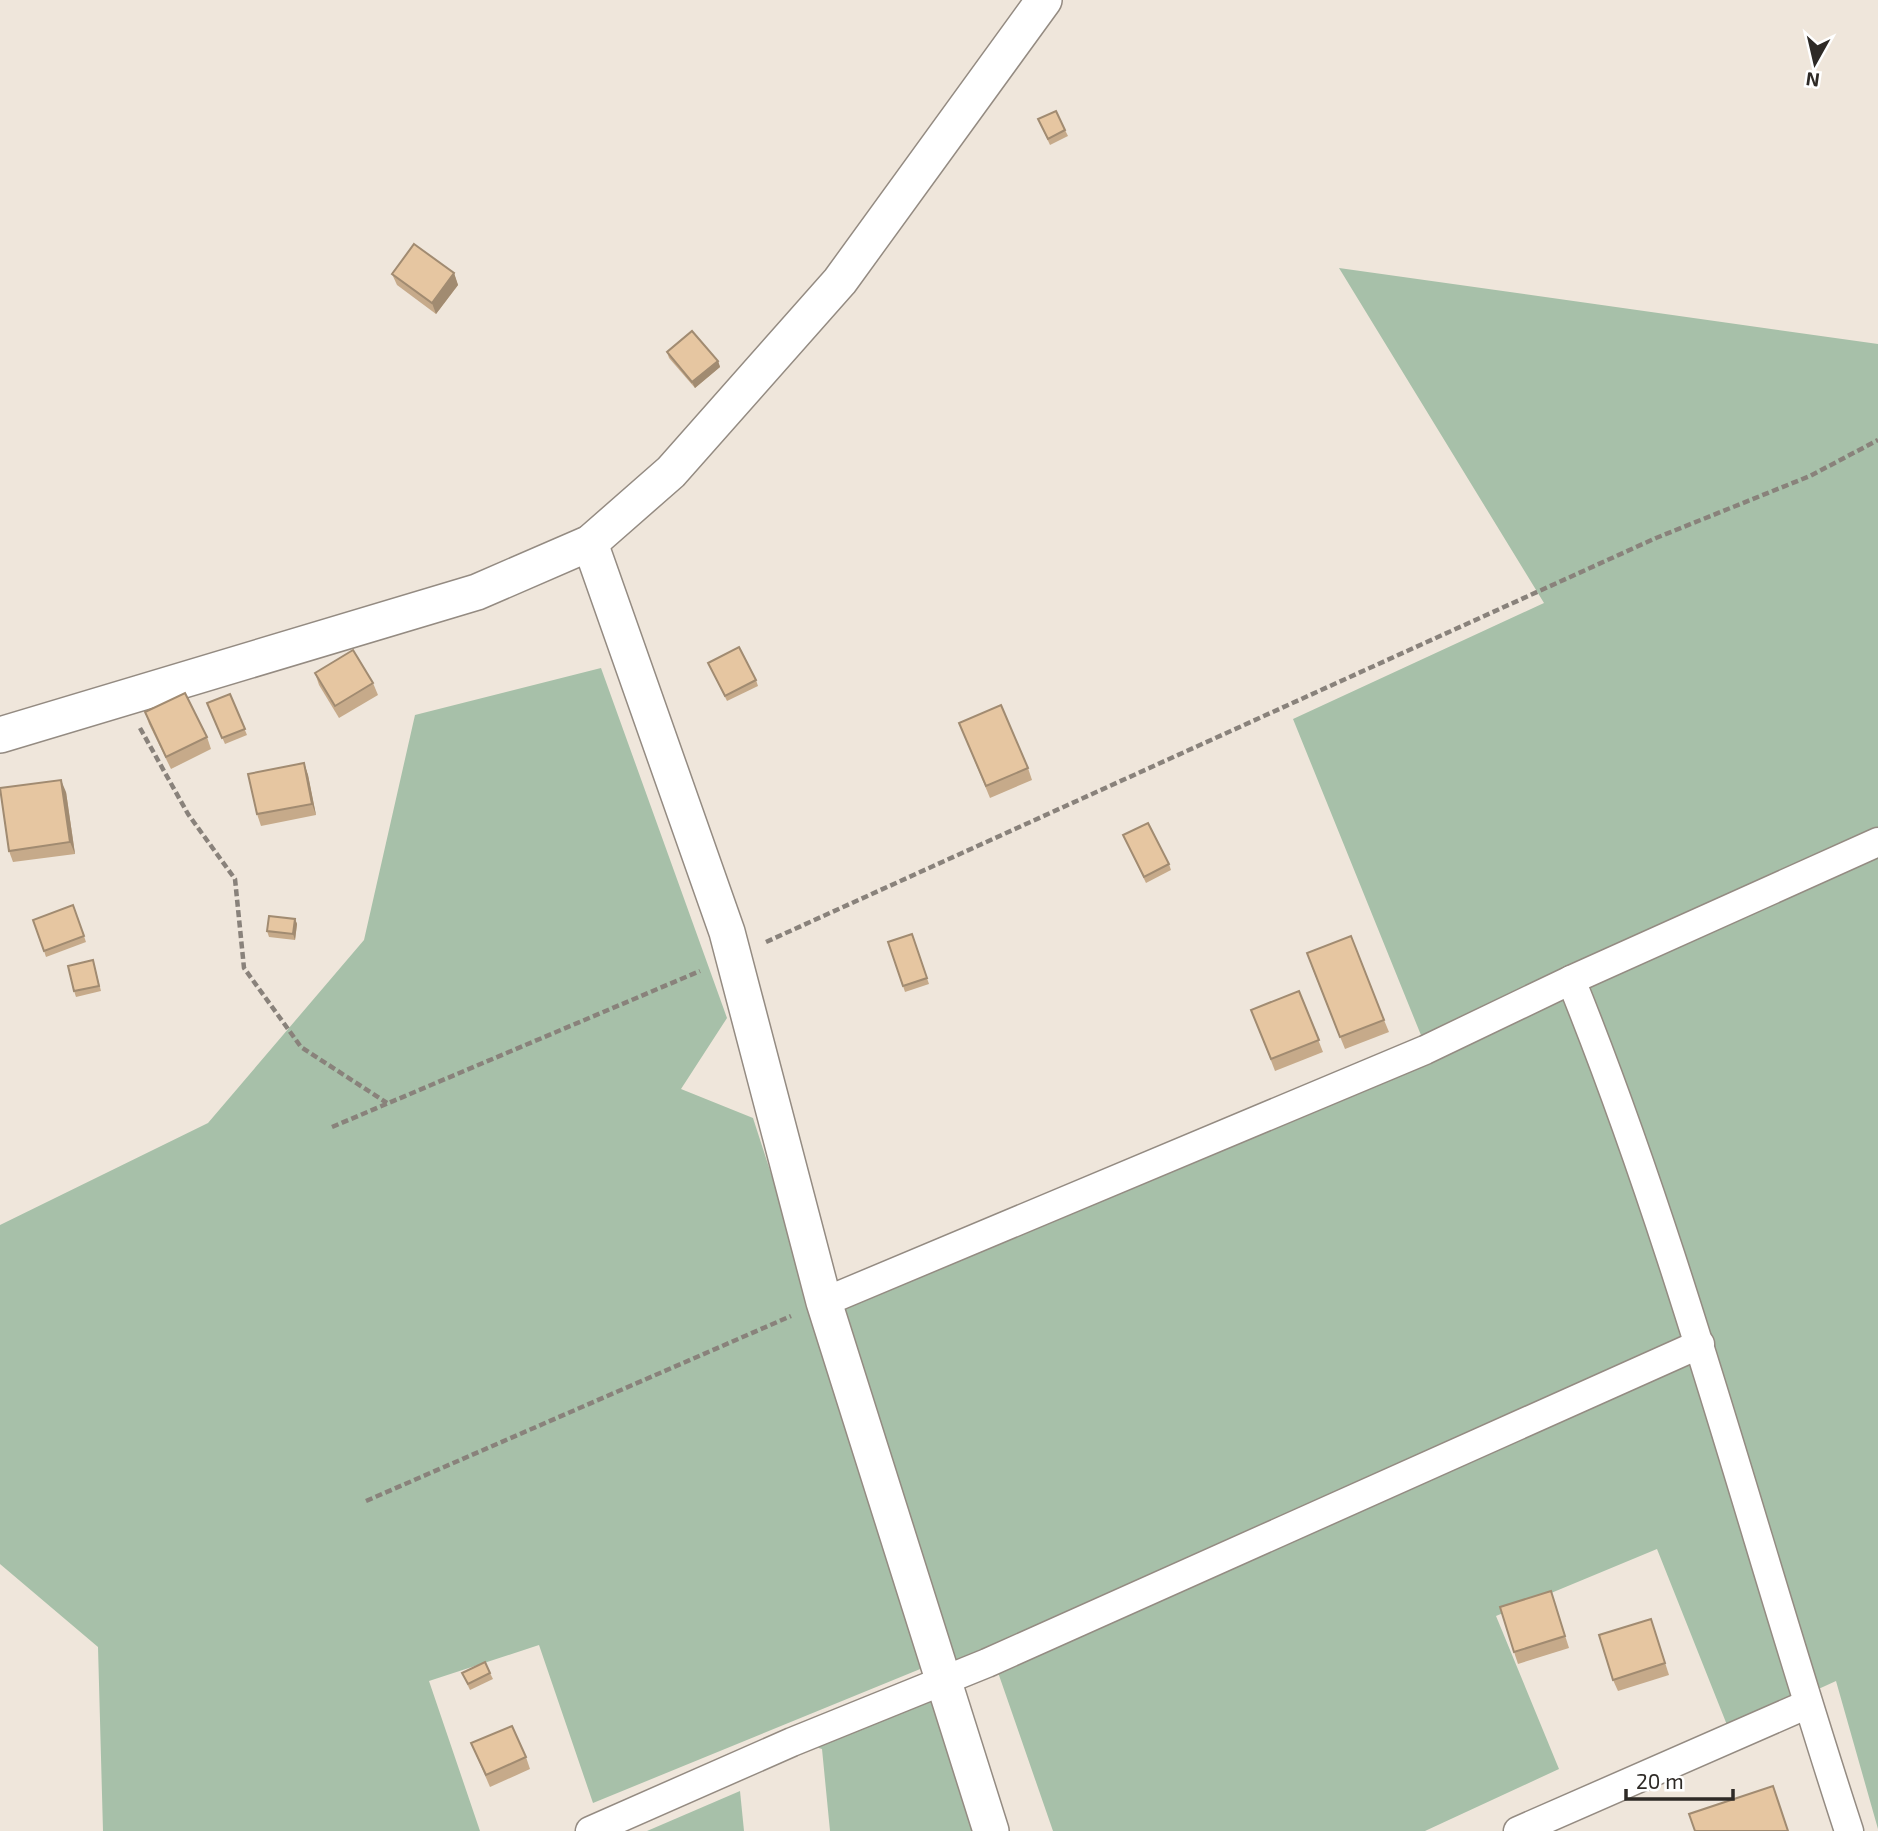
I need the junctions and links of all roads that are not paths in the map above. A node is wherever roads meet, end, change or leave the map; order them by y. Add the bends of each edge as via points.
1 (1044, 0) edge
2 (590, 543) junction
3 (0, 735) edge
4 (1878, 842) edge
5 (1571, 980) junction
6 (824, 1302) junction
7 (1700, 1344) junction
8 (945, 1679) junction
9 (1808, 1704) junction
10 (590, 1831) edge
11 (991, 1831) edge
12 (1518, 1831) edge
13 (1849, 1831) edge

1 - 2 street via 840,281 671,472
2 - 3 street via 478,592
2 - 6 street via 734,957
4 - 5 street
5 - 6 street via 1425,1049
5 - 7 street
6 - 8 street
7 - 8 street
7 - 9 street
8 - 10 street
8 - 11 street
9 - 12 street
9 - 13 street

